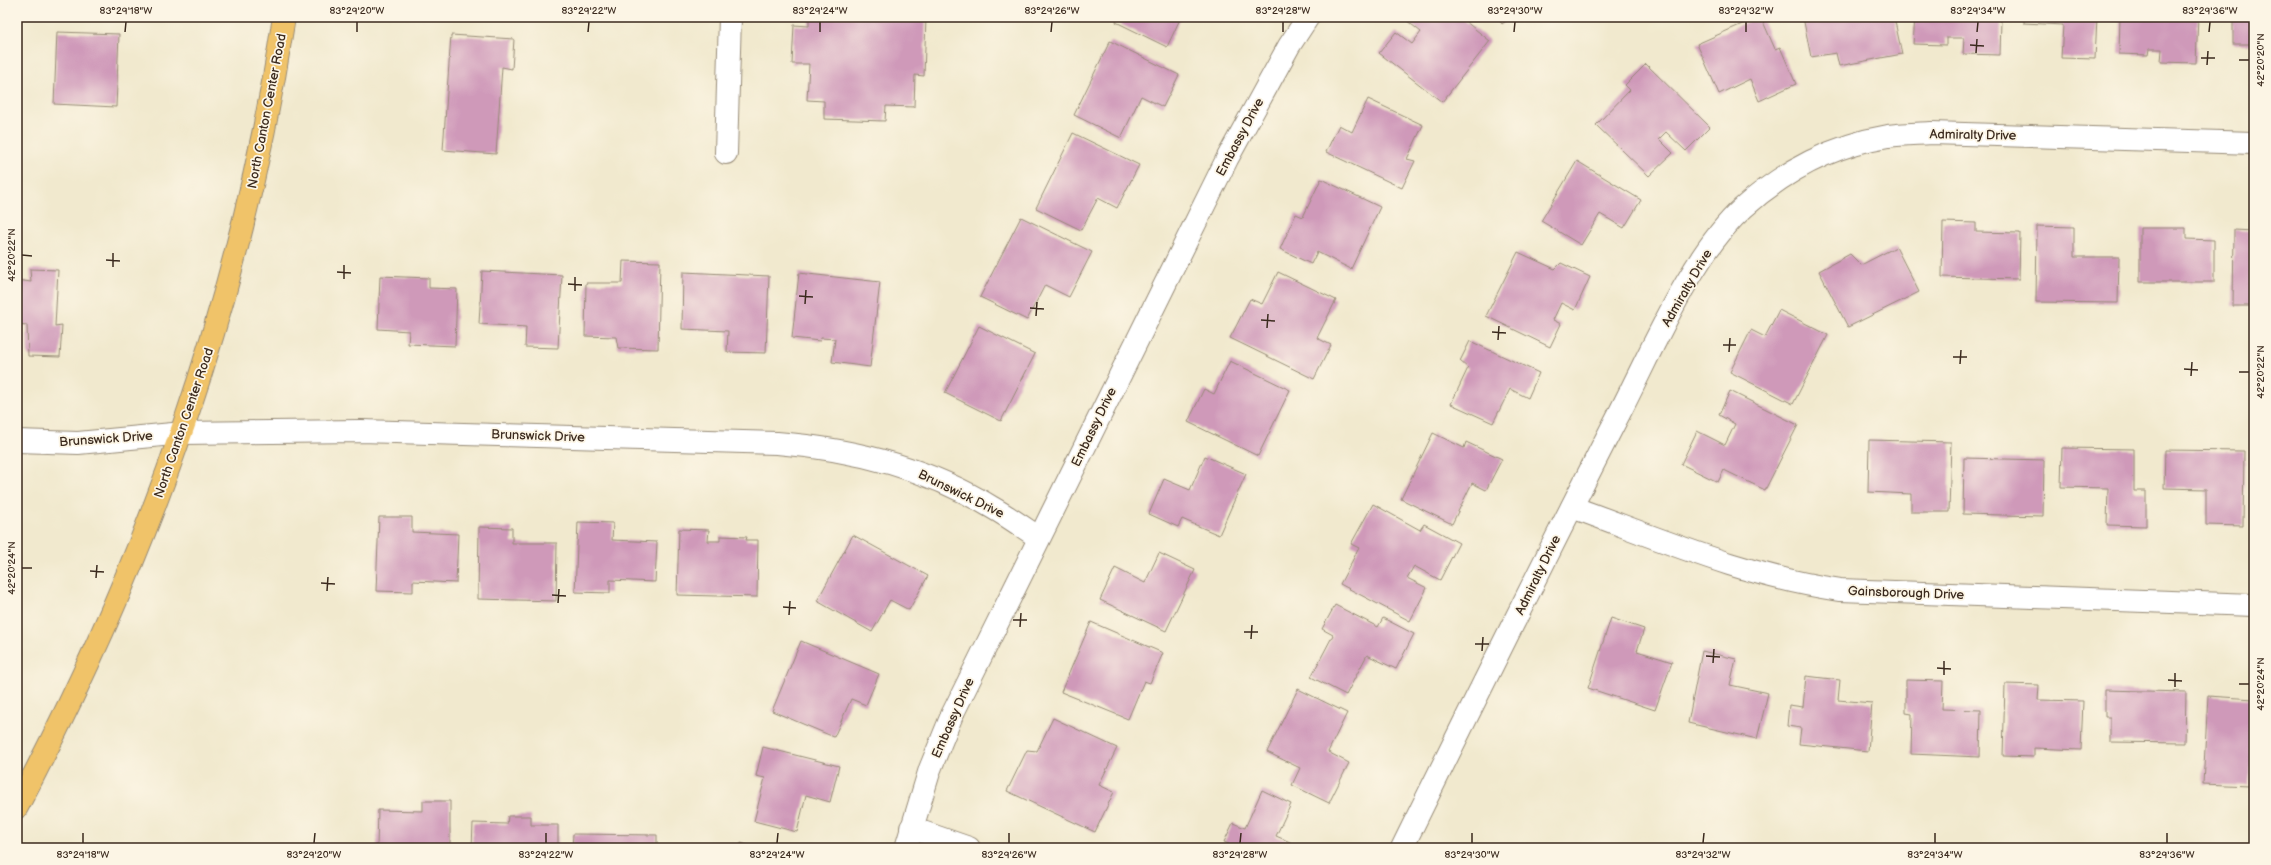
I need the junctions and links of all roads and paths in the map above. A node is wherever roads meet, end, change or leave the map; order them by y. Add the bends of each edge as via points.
1 (284, 17) edge
2 (730, 17) edge
3 (1308, 17) edge
4 (2254, 143) edge
5 (726, 153) dead end
6 (183, 433) junction
7 (17, 442) edge
8 (1572, 507) junction
9 (1039, 538) junction
10 (2254, 604) edge
11 (17, 808) edge
12 (908, 838) edge
13 (969, 848) edge
14 (1402, 848) edge

1 - 6 main road, North Canton Center Road via 260,155 238,250 214,337
2 - 5 street
3 - 9 street, Embassy Drive via 1289,46 1227,159
4 - 8 street, Admiralty Drive via 1931,133 1889,136 1846,147 1800,166 1774,182 1742,209 1714,240 1683,290
6 - 7 street, Brunswick Drive via 78,443
6 - 9 street, Brunswick Drive via 361,431 809,445 877,458 930,476 992,507
6 - 11 main road, North Canton Center Road via 131,569 68,709
8 - 10 street, Gainsborough Drive via 1752,572 1817,587 1840,590
8 - 14 street, Admiralty Drive
9 - 12 street, Embassy Drive via 952,715 930,769
12 - 13 street

